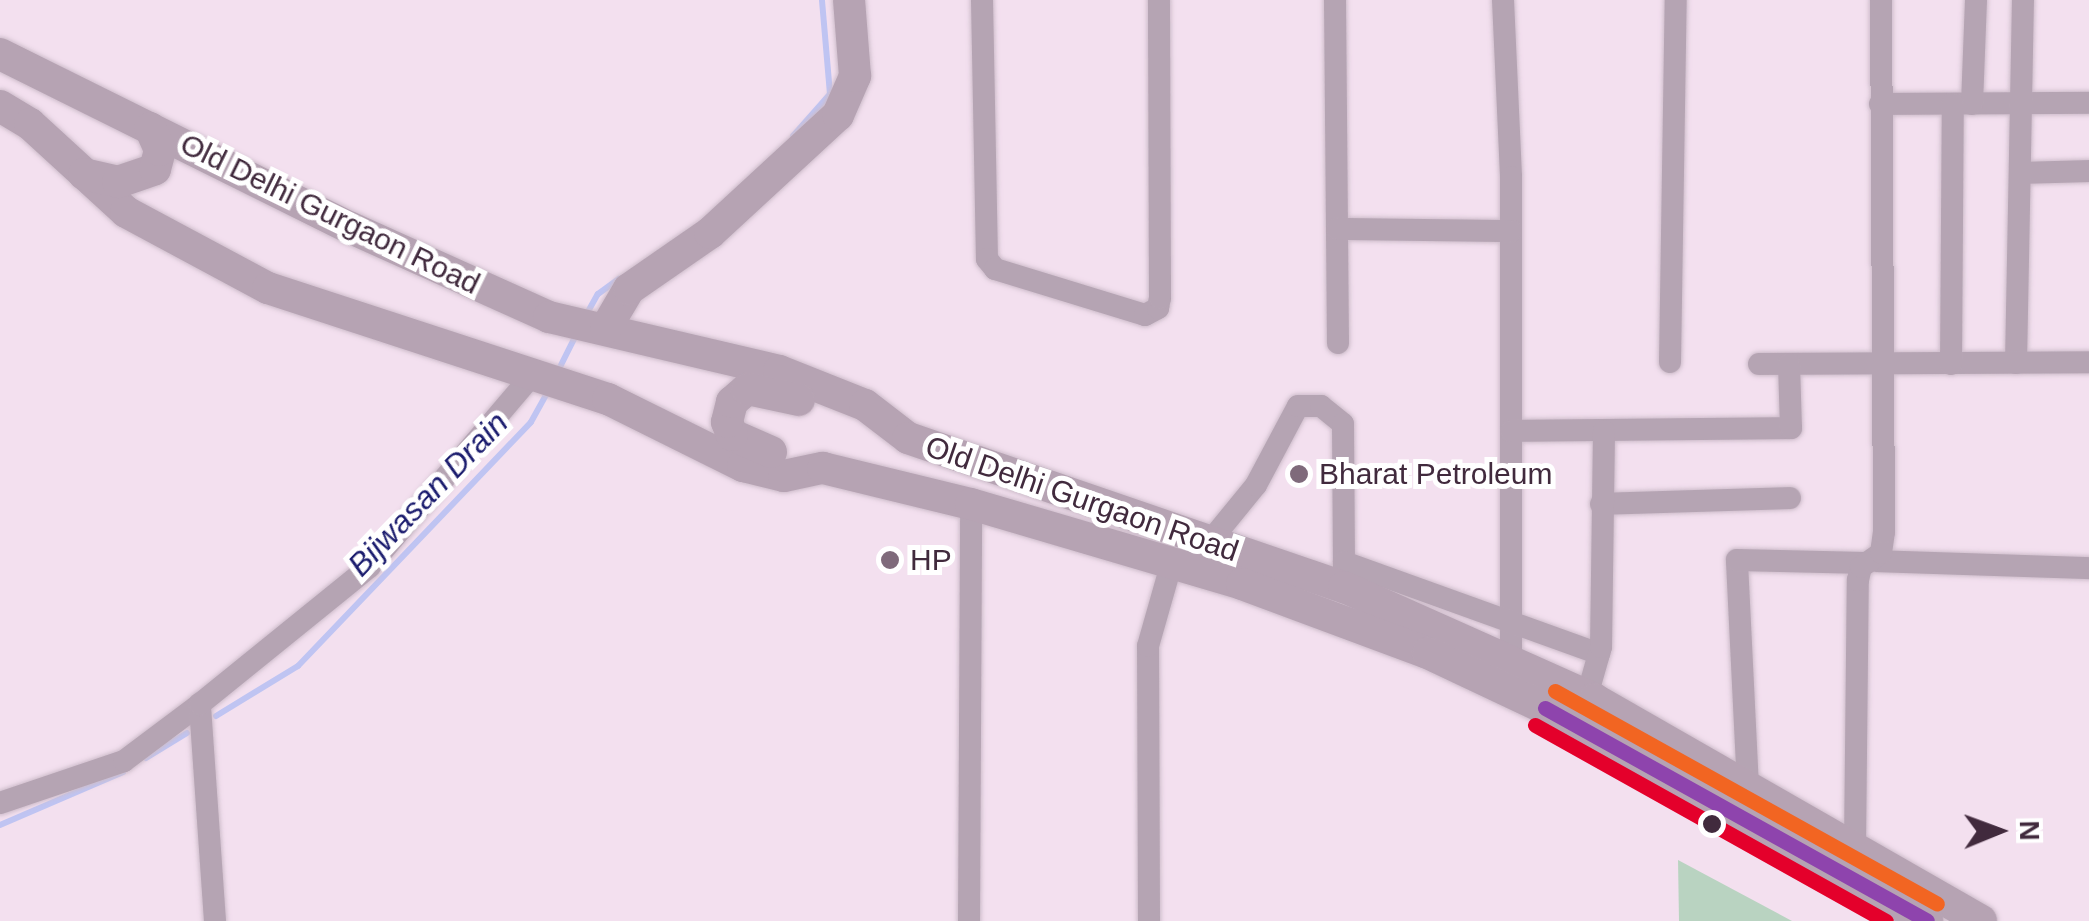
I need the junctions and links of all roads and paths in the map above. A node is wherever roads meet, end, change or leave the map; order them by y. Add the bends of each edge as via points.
1 (849, 0) edge
2 (982, 0) edge
3 (1159, 0) edge
4 (1334, 0) edge
5 (1503, 0) edge
6 (1676, 0) edge
7 (1881, 0) edge
8 (1976, 0) edge
9 (2023, 0) edge
10 (0, 54) edge
11 (2089, 103) edge
12 (1880, 104) junction
13 (1962, 104) junction
14 (2022, 104) junction
15 (0, 106) edge
16 (150, 128) junction
17 (2089, 171) edge
18 (2021, 172) junction
19 (84, 174) junction
20 (1336, 229) junction
21 (1510, 231) junction
22 (593, 326) junction
23 (1338, 343) dead end
24 (1670, 362) dead end
25 (2089, 362) edge
26 (1882, 363) junction
27 (2016, 363) junction
28 (1760, 364) dead end
29 (1788, 364) junction
30 (1951, 364) junction
31 (548, 379) junction
32 (1511, 431) junction
33 (1604, 431) junction
34 (908, 438) junction
35 (823, 468) junction
36 (1790, 498) dead end
37 (971, 504) junction
38 (1601, 504) junction
39 (1207, 546) junction
40 (1172, 562) junction
41 (1871, 562) junction
42 (2089, 568) edge
43 (1344, 574) junction
44 (1511, 620) junction
45 (1599, 654) junction
46 (1511, 664) junction
47 (200, 704) junction
48 (1583, 710) junction
49 (1748, 787) junction
50 (0, 804) edge
51 (1855, 847) junction
52 (216, 921) edge
53 (970, 921) edge
54 (1149, 921) edge
55 (1927, 921) edge
56 (1981, 921) edge

1 - 22 main road via 854,76 838,115 710,233 629,289
2 - 3 street via 987,259 995,268 1146,315 1160,298
4 - 20 street
5 - 21 street
6 - 24 street
7 - 12 street
8 - 13 street
9 - 14 street
10 - 16 main road, Old Delhi Gurgaon Road
11 - 14 street
12 - 13 street
12 - 26 street
13 - 14 street
13 - 30 street
14 - 18 street
15 - 19 main road, Old Delhi Gurgaon Road
16 - 19 main road via 160,150 155,169 118,182
16 - 22 main road, Old Delhi Gurgaon Road via 549,317
17 - 18 street
18 - 27 street
19 - 31 main road, Old Delhi Gurgaon Road via 126,212 268,288
20 - 21 street
20 - 23 street
21 - 32 street
22 - 34 main road, Old Delhi Gurgaon Road via 779,371 865,404
25 - 27 street
26 - 29 street
26 - 30 street
26 - 41 street via 1884,532
27 - 30 street
28 - 29 street
29 - 33 street via 1790,428
31 - 35 main road, Old Delhi Gurgaon Road via 657,418 742,466 784,476
31 - 47 street via 370,567
32 - 33 street
32 - 44 street
33 - 38 street
34 - 35 main road via 768,389 747,389 732,402 732,435
34 - 39 main road, Old Delhi Gurgaon Road
35 - 37 main road, Old Delhi Gurgaon Road
36 - 38 street
37 - 40 main road, Old Delhi Gurgaon Road
37 - 53 street
38 - 45 street
39 - 43 main road, Old Delhi Gurgaon Road
39 - 43 street via 1256,486 1298,406 1310,404 1335,412 1344,424
40 - 48 main road, Old Delhi Gurgaon Road
40 - 54 street via 1148,646
41 - 42 street
41 - 49 street via 1737,560
41 - 51 street via 1858,580
43 - 44 street
43 - 46 main road, Old Delhi Gurgaon Road
44 - 45 street
44 - 46 street
45 - 48 street
46 - 48 main road, Old Delhi Gurgaon Road
47 - 50 street via 124,761
47 - 52 street
48 - 49 main road, Old Delhi Gurgaon Road
48 - 55 main road, Old Delhi Gurgaon Road
49 - 51 main road, Old Delhi Gurgaon Road
51 - 56 main road, Old Delhi Gurgaon Road

